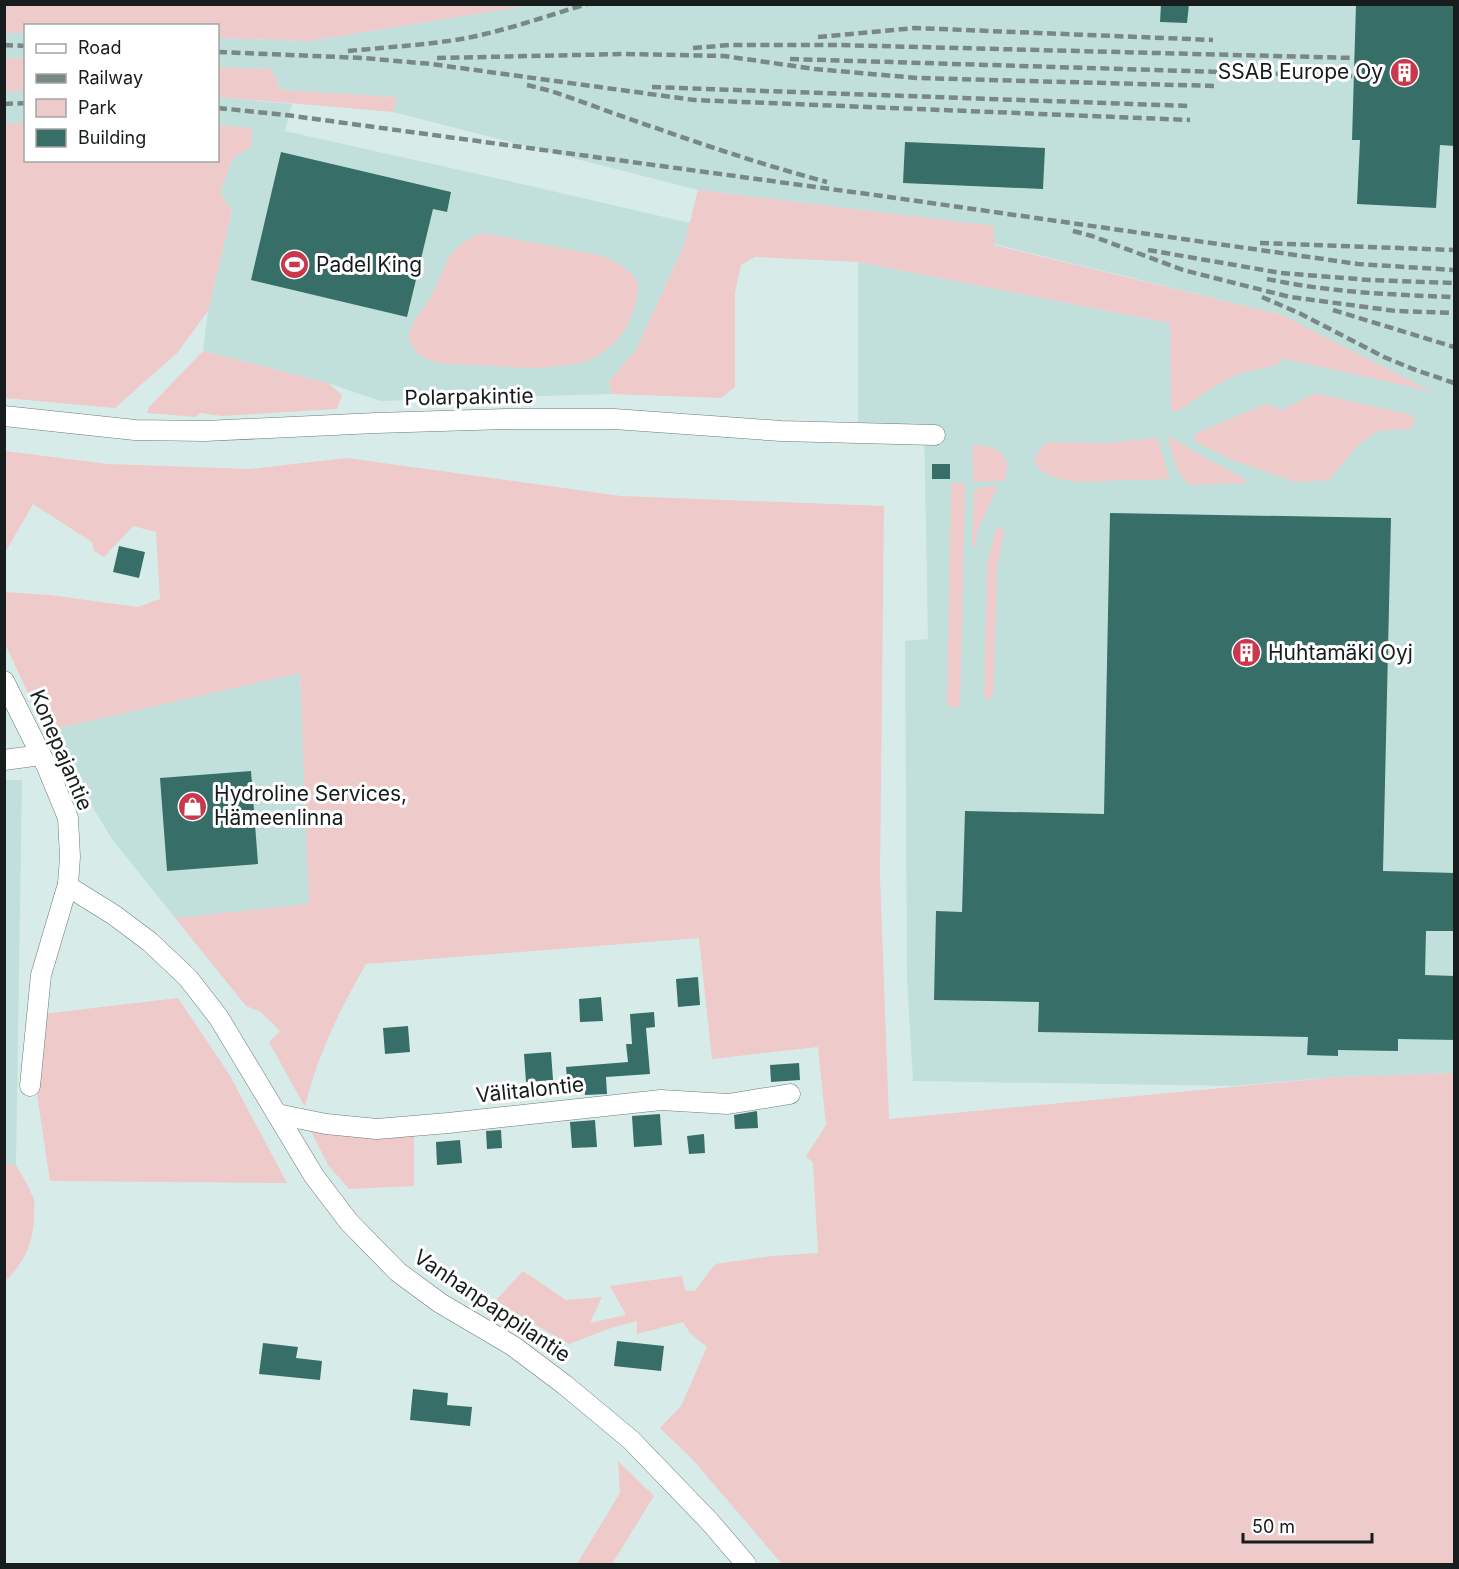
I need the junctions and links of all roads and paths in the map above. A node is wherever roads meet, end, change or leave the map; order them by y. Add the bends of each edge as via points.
1 (4, 416) edge
2 (936, 435) dead end
3 (4, 681) edge
4 (40, 755) junction
5 (4, 760) edge
6 (68, 884) junction
7 (30, 1086) dead end
8 (789, 1094) dead end
9 (277, 1114) junction
10 (746, 1564) edge

1 - 2 street, Polarpakintie via 135,430 602,419 782,431
3 - 4 street, Konepajantie
4 - 5 street
4 - 6 street, Konepajantie via 68,818
6 - 7 street, Konepajantie via 41,975
6 - 9 street, Vanhanpappilantie via 150,942 188,978 219,1018
8 - 9 street, Välitalontie via 728,1104 661,1100 377,1129
9 - 10 street, Vanhanpappilantie via 314,1176 349,1222 398,1272 440,1303 513,1346 631,1440

